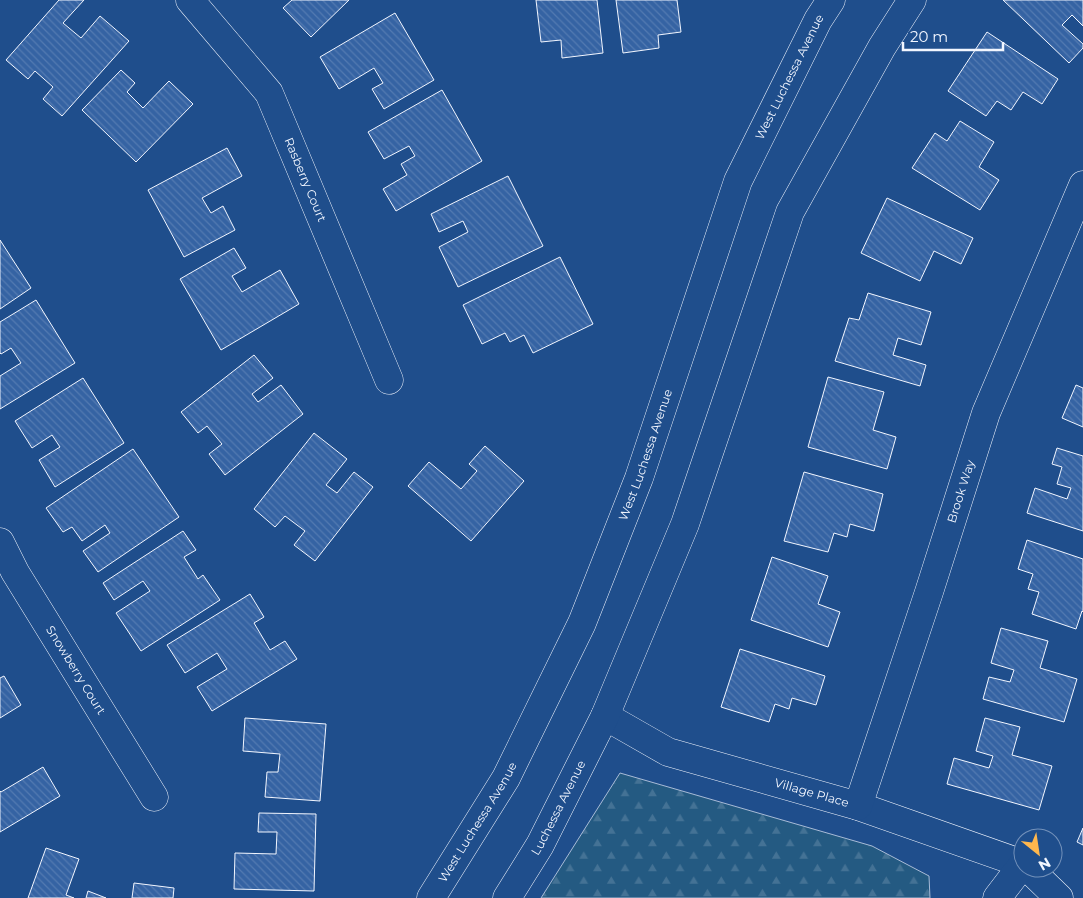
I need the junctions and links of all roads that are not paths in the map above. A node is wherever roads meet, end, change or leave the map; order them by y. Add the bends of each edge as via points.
1 (190, 0) edge
2 (831, 0) edge
3 (912, 0) edge
4 (1083, 184) edge
5 (389, 380) dead end
6 (0, 542) edge
7 (605, 716) junction
8 (154, 797) dead end
9 (858, 806) junction
10 (1013, 860) edge
11 (1013, 877) edge
12 (1039, 878) edge
13 (431, 898) edge
14 (507, 898) edge
15 (997, 898) edge
16 (1060, 898) edge

1 - 5 street, Rasberry Court via 269,93
2 - 13 street, West Luchessa Avenue via 738,182 639,478 582,623 506,778
3 - 7 street via 882,47 790,212 685,524
4 - 9 street, Brook Way via 986,413
6 - 8 street, Snowberry Court via 15,572
7 - 9 street, Village Place via 668,752
7 - 14 street, Luchessa Avenue via 540,844
9 - 10 street, Village Place
11 - 15 street
12 - 16 street

